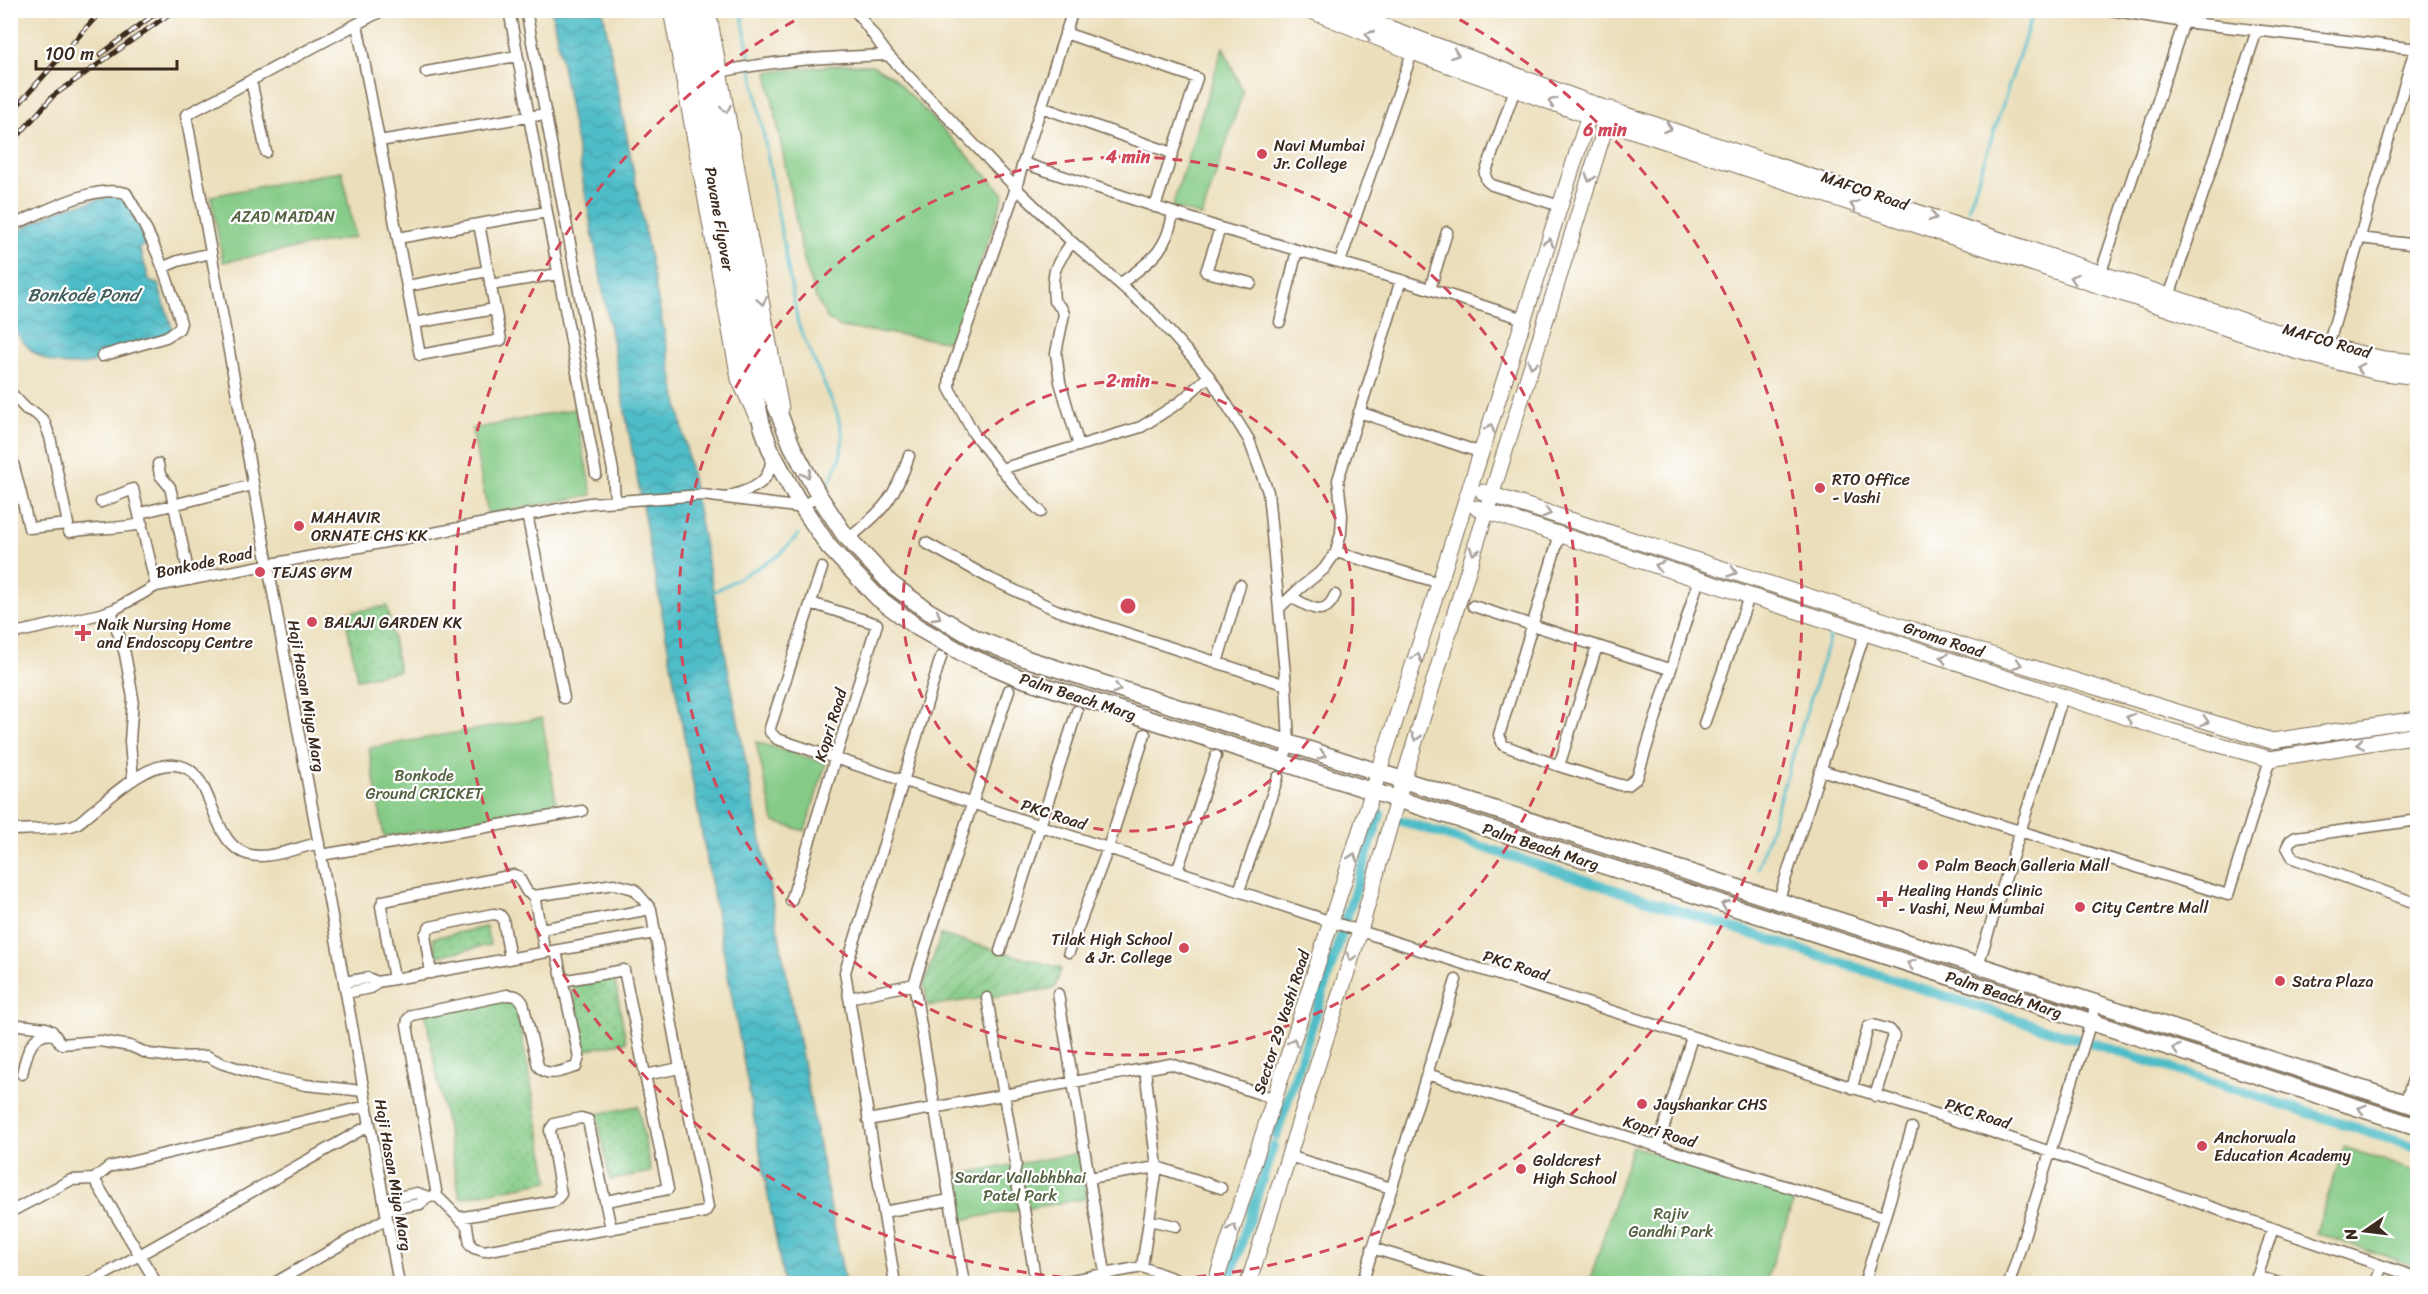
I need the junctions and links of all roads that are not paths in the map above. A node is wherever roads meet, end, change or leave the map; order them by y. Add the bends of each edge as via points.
1 (383, 10) edge
2 (509, 10) edge
3 (526, 10) edge
4 (670, 10) edge
5 (682, 10) edge
6 (695, 10) edge
7 (708, 10) edge
8 (855, 10) edge
9 (1073, 10) edge
10 (1310, 10) edge
11 (1341, 10) edge
12 (2110, 10) edge
13 (2184, 22) junction
14 (357, 24) junction
15 (2257, 30) junction
16 (1065, 33) junction
17 (1414, 46) junction
18 (2416, 49) edge
19 (888, 55) junction
20 (517, 56) junction
21 (426, 72) dead end
22 (719, 72) junction
23 (252, 80) junction
24 (1515, 89) junction
25 (1041, 107) junction
26 (1591, 109) junction
27 (546, 114) junction
28 (1609, 116) junction
29 (529, 117) junction
30 (379, 141) junction
31 (266, 152) dead end
32 (1172, 153) junction
33 (1023, 163) junction
34 (1017, 188) junction
35 (1560, 206) junction
36 (1155, 207) junction
37 (547, 212) junction
38 (1173, 213) junction
39 (479, 224) junction
40 (10, 226) edge
41 (1220, 228) junction
42 (1447, 232) dead end
43 (398, 238) junction
44 (2360, 238) junction
45 (1072, 242) junction
46 (2418, 245) edge
47 (1297, 250) junction
48 (211, 253) junction
49 (1340, 262) junction
50 (164, 267) junction
51 (488, 271) junction
52 (558, 274) junction
53 (2098, 279) junction
54 (1401, 280) junction
55 (1251, 283) dead end
56 (1120, 284) junction
57 (490, 285) junction
58 (407, 286) junction
59 (1430, 289) junction
60 (2169, 297) junction
61 (495, 309) junction
62 (1524, 319) junction
63 (1280, 322) dead end
64 (414, 323) junction
65 (2296, 345) junction
66 (2328, 346) junction
67 (102, 356) dead end
68 (2418, 362) edge
69 (1209, 376) junction
70 (758, 377) junction
71 (2418, 377) edge
72 (10, 392) edge
73 (1359, 412) junction
74 (782, 421) junction
75 (762, 426) junction
76 (1079, 446) junction
77 (10, 451) edge
78 (771, 451) junction
79 (1482, 453) junction
80 (909, 456) dead end
81 (158, 464) dead end
82 (1001, 469) junction
83 (596, 474) dead end
84 (253, 485) junction
85 (1470, 488) junction
86 (16, 495) edge
87 (1491, 495) junction
88 (819, 496) junction
89 (727, 497) junction
90 (619, 501) junction
91 (101, 502) dead end
92 (172, 503) junction
93 (1466, 504) junction
94 (802, 506) junction
95 (1486, 511) junction
96 (1041, 512) dead end
97 (527, 514) junction
98 (141, 518) junction
99 (69, 532) dead end
100 (1560, 534) junction
101 (848, 539) junction
102 (926, 543) dead end
103 (1336, 552) junction
104 (268, 564) junction
105 (822, 568) dead end
106 (1698, 579) junction
107 (190, 580) junction
108 (1440, 583) junction
109 (1240, 585) dead end
110 (156, 586) junction
111 (1750, 594) junction
112 (1335, 595) dead end
113 (1291, 597) junction
114 (811, 603) junction
115 (1473, 606) dead end
116 (1279, 608) junction
117 (111, 611) junction
118 (1531, 625) junction
119 (1865, 632) junction
120 (10, 634) edge
121 (1597, 646) junction
122 (941, 657) dead end
123 (1217, 663) junction
124 (1669, 669) junction
125 (1286, 685) junction
126 (1009, 690) dead end
127 (2063, 696) junction
128 (564, 698) dead end
129 (1077, 711) dead end
130 (2177, 713) junction
131 (2418, 718) edge
132 (1704, 724) dead end
133 (2170, 731) junction
134 (1145, 734) dead end
135 (2418, 735) edge
136 (1289, 745) junction
137 (1216, 756) dead end
138 (835, 758) junction
139 (2270, 759) junction
140 (1559, 766) junction
141 (1280, 770) junction
142 (1821, 770) junction
143 (1380, 772) junction
144 (133, 780) junction
145 (1403, 780) junction
146 (903, 781) junction
147 (1374, 793) junction
148 (1396, 800) junction
149 (972, 803) junction
150 (582, 811) dead end
151 (2418, 820) edge
152 (1040, 826) junction
153 (10, 830) edge
154 (2020, 832) junction
155 (319, 843) junction
156 (1108, 848) junction
157 (321, 855) junction
158 (1177, 871) junction
159 (1239, 891) junction
160 (534, 896) junction
161 (791, 901) dead end
162 (1778, 902) junction
163 (2418, 904) edge
164 (651, 909) junction
165 (1332, 922) junction
166 (541, 929) junction
167 (1360, 931) junction
168 (655, 933) junction
169 (551, 951) junction
170 (1000, 951) dead end
171 (1069, 952) dead end
172 (510, 959) junction
173 (1978, 964) junction
174 (431, 973) junction
175 (394, 980) junction
176 (1456, 980) dead end
177 (562, 981) junction
178 (914, 984) junction
179 (345, 988) junction
180 (1058, 994) dead end
181 (849, 998) junction
182 (987, 998) dead end
183 (2097, 1002) junction
184 (2091, 1022) junction
185 (10, 1024) edge
186 (54, 1035) junction
187 (1692, 1037) junction
188 (2418, 1065) edge
189 (680, 1068) junction
190 (1145, 1069) junction
191 (22, 1074) dead end
192 (1427, 1074) junction
193 (645, 1075) junction
194 (1074, 1082) junction
195 (1852, 1088) junction
196 (364, 1091) junction
197 (1004, 1095) junction
198 (1875, 1096) junction
199 (1275, 1099) junction
200 (2411, 1105) edge
201 (367, 1106) junction
202 (934, 1107) junction
203 (868, 1120) junction
204 (370, 1125) junction
205 (2418, 1127) edge
206 (1912, 1128) dead end
207 (1658, 1146) junction
208 (2050, 1152) junction
209 (1289, 1156) junction
210 (1156, 1167) junction
211 (1089, 1178) junction
212 (94, 1179) junction
213 (1221, 1188) dead end
214 (1391, 1188) junction
215 (433, 1197) junction
216 (950, 1200) junction
217 (606, 1201) junction
218 (386, 1209) junction
219 (10, 1212) edge
220 (883, 1212) junction
221 (1884, 1217) junction
222 (458, 1218) junction
223 (1149, 1220) junction
224 (1176, 1226) dead end
225 (2272, 1228) junction
226 (611, 1229) junction
227 (1372, 1248) junction
228 (140, 1254) junction
229 (1142, 1268) junction
230 (2380, 1271) dead end
231 (2418, 1278) edge
232 (1106, 1279) edge
233 (2256, 1280) edge
234 (88, 1284) edge
235 (157, 1284) edge
236 (273, 1284) edge
237 (399, 1284) edge
238 (895, 1284) edge
239 (964, 1284) edge
240 (1036, 1284) edge
241 (1050, 1284) edge
242 (1188, 1284) edge
243 (1215, 1284) edge
244 (1248, 1284) edge
245 (1362, 1284) edge
246 (1490, 1284) edge
247 (1864, 1284) edge
248 (2009, 1284) edge
249 (2281, 1284) edge
250 (2375, 1284) edge

1 - 14 street
2 - 20 street
3 - 27 street
4 - 75 main road via 739,379
5 - 70 main road, Pavane Flyover via 734,296
6 - 70 main road, Pavane Flyover
7 - 22 main road
8 - 19 street
9 - 16 street
17 -> 10 main road, MAFCO Road
11 - 17 main road, MAFCO Road
12 - 13 street
13 - 15 street
13 - 53 street
14 - 23 street
14 - 30 street
15 - 18 street
15 - 60 street
16 - 25 street
16 - 32 street via 1197,78
17 - 24 main road, MAFCO Road
17 -> 26 main road, MAFCO Road
17 - 49 street
18 - 44 street
19 - 22 street via 803,58
19 - 34 street
20 - 21 street
20 - 29 street
22 -> 74 main road
23 - 31 street
23 - 48 street, Haji Hasan Miya Marg via 186,115
26 -> 24 main road, MAFCO Road
24 - 35 street via 1485,174 1487,181
25 - 32 street
25 - 33 street
26 - 28 main road, MAFCO Road
26 - 35 main road, Sector 29 Vashi Road
27 - 29 street
27 - 90 street
28 - 53 main road, MAFCO Road
28 -> 87 main road
29 - 30 street
29 - 37 street
30 - 43 street
32 - 36 street
33 - 34 street
33 - 36 street
34 - 45 street
34 - 82 street via 950,374 949,388 974,434
62 -> 35 main road, Sector 29 Vashi Road
36 - 38 street
37 - 39 street
37 - 52 street
38 - 41 street
38 - 56 street via 1170,234 1163,247
39 - 43 street
39 - 51 street
40 - 50 street via 92,193 115,190 126,193
41 - 47 street
41 - 55 street via 1206,272
42 - 59 street
43 - 58 street
44 - 46 street
44 - 66 street
45 - 56 street
45 - 76 street via 1055,267 1053,286 1054,301 1064,314 1056,353 1060,382
47 - 49 street
47 - 63 street
48 - 50 street
48 - 84 street, Haji Hasan Miya Marg
49 - 54 street
50 - 67 street via 181,323 179,329 166,337
51 - 57 street
51 - 58 street
52 - 57 street
52 - 83 street
53 - 60 main road, MAFCO Road
53 - 65 main road, MAFCO Road
54 - 59 street
54 - 73 street
56 - 69 street via 1153,313
57 - 61 street
58 - 64 street
59 - 62 street
60 - 65 main road, MAFCO Road
61 - 64 street
61 - 64 street via 501,340 420,355
79 -> 62 main road, Sector 29 Vashi Road
65 - 66 main road, MAFCO Road
71 -> 65 main road, MAFCO Road via 2377,372
66 - 68 main road, MAFCO Road
69 - 76 street via 1180,402 1141,427
69 - 116 street via 1249,440 1268,492
70 - 74 main road, Pavane Flyover
70 - 75 main road, Pavane Flyover
72 - 86 street via 44,421 68,524 29,528
73 - 79 street
73 - 103 street via 1338,480 1342,515
74 -> 88 main road, Palm Beach Marg
75 - 78 main road, Palm Beach Marg
76 - 82 street
77 - 86 street
78 - 89 street via 764,481 752,490
78 - 94 main road, Palm Beach Marg
79 - 85 main road, Sector 29 Vashi Road
80 - 101 street via 888,503
81 - 92 street via 160,475 170,487
82 - 96 street
84 - 92 street
84 - 104 street, Haji Hasan Miya Marg
85 - 87 main road, Groma Road
85 - 93 main road, Sector 29 Vashi Road
87 - 95 main road
87 -> 130 main road, Groma Road
88 - 94 street
88 - 101 main road, Palm Beach Marg
89 - 90 street, Bonkode Road
89 - 94 street, Bonkode Road
90 - 97 street, Bonkode Road
91 - 98 street via 133,489
92 - 98 street
92 - 107 street
93 - 95 main road, Groma Road
93 - 108 main road, Sector 29 Vashi Road
94 - 141 main road, Palm Beach Marg via 829,547 878,598 917,627 966,655 1020,678
95 - 100 main road, Groma Road
95 -> 145 main road
97 - 104 street, Bonkode Road
97 - 128 street
98 - 99 street via 111,529
98 - 110 street
106 -> 100 main road, Groma Road
100 - 118 street
101 -> 136 main road, Palm Beach Marg via 891,584 975,638 1027,659
102 - 123 street via 1056,610
103 - 108 street
103 - 113 street via 1324,569
104 - 107 street, Bonkode Road
104 - 155 street, Haji Hasan Miya Marg
105 - 114 street, PKC Road
106 - 111 main road, Groma Road
106 - 124 street
107 - 110 street, Bonkode Road
143 -> 108 main road, Sector 29 Vashi Road
109 - 123 street
110 - 117 street, Bonkode Road
111 - 119 main road, Groma Road
111 - 132 street
112 - 113 street via 1331,604 1318,610
113 - 116 street
114 - 138 street, PKC Road via 770,732 777,739
114 - 138 street, Kopri Road via 877,624
115 - 118 street
116 - 125 street
117 - 120 street, Bonkode Road
117 - 144 street via 125,654 133,698
118 - 121 street
118 - 140 street via 1499,739 1503,745
127 -> 119 main road, Groma Road
119 - 142 street
121 - 124 street
121 - 140 street
122 - 146 street
123 - 125 street
124 - 140 street via 1634,782 1620,785
125 - 136 street
126 - 149 street
133 -> 127 main road, Groma Road
127 - 154 street
129 - 152 street
130 -> 131 main road, Groma Road via 2272,741
130 - 133 main road
133 - 139 main road, Groma Road
134 - 156 street
135 -> 139 main road, Groma Road
136 - 141 street
136 -> 143 main road, Palm Beach Marg
137 - 158 street
138 - 146 street, PKC Road
138 - 161 street, Kopri Road
139 - 154 street via 2228,895
141 - 147 main road, Palm Beach Marg
141 - 159 street
142 - 154 street
142 - 162 street
143 - 145 main road, Palm Beach Marg
143 - 147 main road, Sector 29 Vashi Road
144 - 153 street via 75,825
144 - 155 street via 164,766 185,767 203,787 226,840 241,850 259,856
145 - 148 main road
145 - 162 main road, Palm Beach Marg
146 - 149 street, PKC Road
146 - 181 street via 845,972
147 - 148 main road, Palm Beach Marg
165 -> 147 main road, Sector 29 Vashi Road
148 - 167 main road
184 -> 148 main road, Palm Beach Marg
149 - 152 street, PKC Road
149 - 178 street
150 - 157 street
151 - 163 street via 2296,837 2287,847 2293,858
152 - 156 street, PKC Road
152 - 170 street
154 - 173 street
155 - 157 street, Haji Hasan Miya Marg
156 - 158 street, PKC Road
156 - 171 street
157 - 179 street, Haji Hasan Miya Marg
158 - 159 street, PKC Road
159 - 165 street, PKC Road
160 - 164 street via 615,884 634,889
160 - 166 street
160 - 175 street via 514,875 383,901
162 - 173 main road, Palm Beach Marg
164 - 166 street
164 - 168 street
165 - 167 street, PKC Road
199 -> 165 main road, Sector 29 Vashi Road
166 - 169 street
167 - 187 street, PKC Road
167 -> 209 main road
168 - 169 street
168 - 189 street
169 - 172 street
169 - 177 street
172 - 174 street
172 - 174 street via 503,919 493,914 426,930
173 - 183 main road, Palm Beach Marg
174 - 175 street
175 - 179 street via 377,982 371,988
176 - 192 street
177 - 193 street via 624,970
177 - 215 street via 579,1063 550,1074 538,1066 523,1003 514,995 412,1015 408,1019
178 - 181 street
178 - 202 street
179 - 196 street, Haji Hasan Miya Marg
180 - 194 street
181 - 203 street
182 - 197 street
183 - 184 street
183 - 200 main road, Palm Beach Marg
205 -> 184 main road, Palm Beach Marg
184 - 208 street
185 - 186 street via 41,1026
186 - 191 street via 37,1036
186 - 196 street via 60,1044 100,1041 174,1058 207,1056 262,1076
187 - 195 street, PKC Road
187 - 207 street
188 - 200 street
189 - 193 street
189 - 226 street via 708,1207 700,1214
190 - 194 street
190 - 199 street via 1172,1064
190 - 210 street
192 - 207 street, Kopri Road
192 - 214 street
193 - 217 street via 668,1189
194 - 197 street
194 - 211 street
195 - 198 street, PKC Road
195 - 198 street via 1868,1027 1890,1030 1894,1035
196 - 201 street, Haji Hasan Miya Marg
197 - 202 street
197 - 240 street via 1017,1164 1014,1174
198 - 208 street, PKC Road
243 -> 199 main road, Sector 29 Vashi Road
201 - 204 street, Haji Hasan Miya Marg
201 - 212 street via 109,1167
202 - 203 street
202 - 216 street
203 - 220 street
204 - 218 street, Haji Hasan Miya Marg
204 - 228 street
206 - 221 street
207 - 221 street, Kopri Road
208 - 225 street, PKC Road
208 - 248 street
209 - 214 street
209 - 244 main road
210 - 211 street
210 - 213 street
210 - 223 street
211 - 232 street
212 - 219 street via 71,1179
212 - 228 street
214 - 227 street
215 - 218 street via 420,1204
215 - 222 street
216 - 220 street
216 - 239 street
217 - 222 street via 590,1125 581,1118 554,1124 550,1130 559,1199
217 - 226 street
218 - 236 street
218 - 237 street, Haji Hasan Miya Marg
220 - 238 street
221 - 247 street
222 - 226 street via 466,1226 470,1245 484,1251
223 - 224 street
223 - 229 street
225 - 231 street, PKC Road
225 - 233 street
227 - 245 street
227 - 246 street
228 - 234 street
228 - 235 street
229 - 232 street
229 - 242 street
230 - 250 street
232 - 241 street
233 - 249 street

